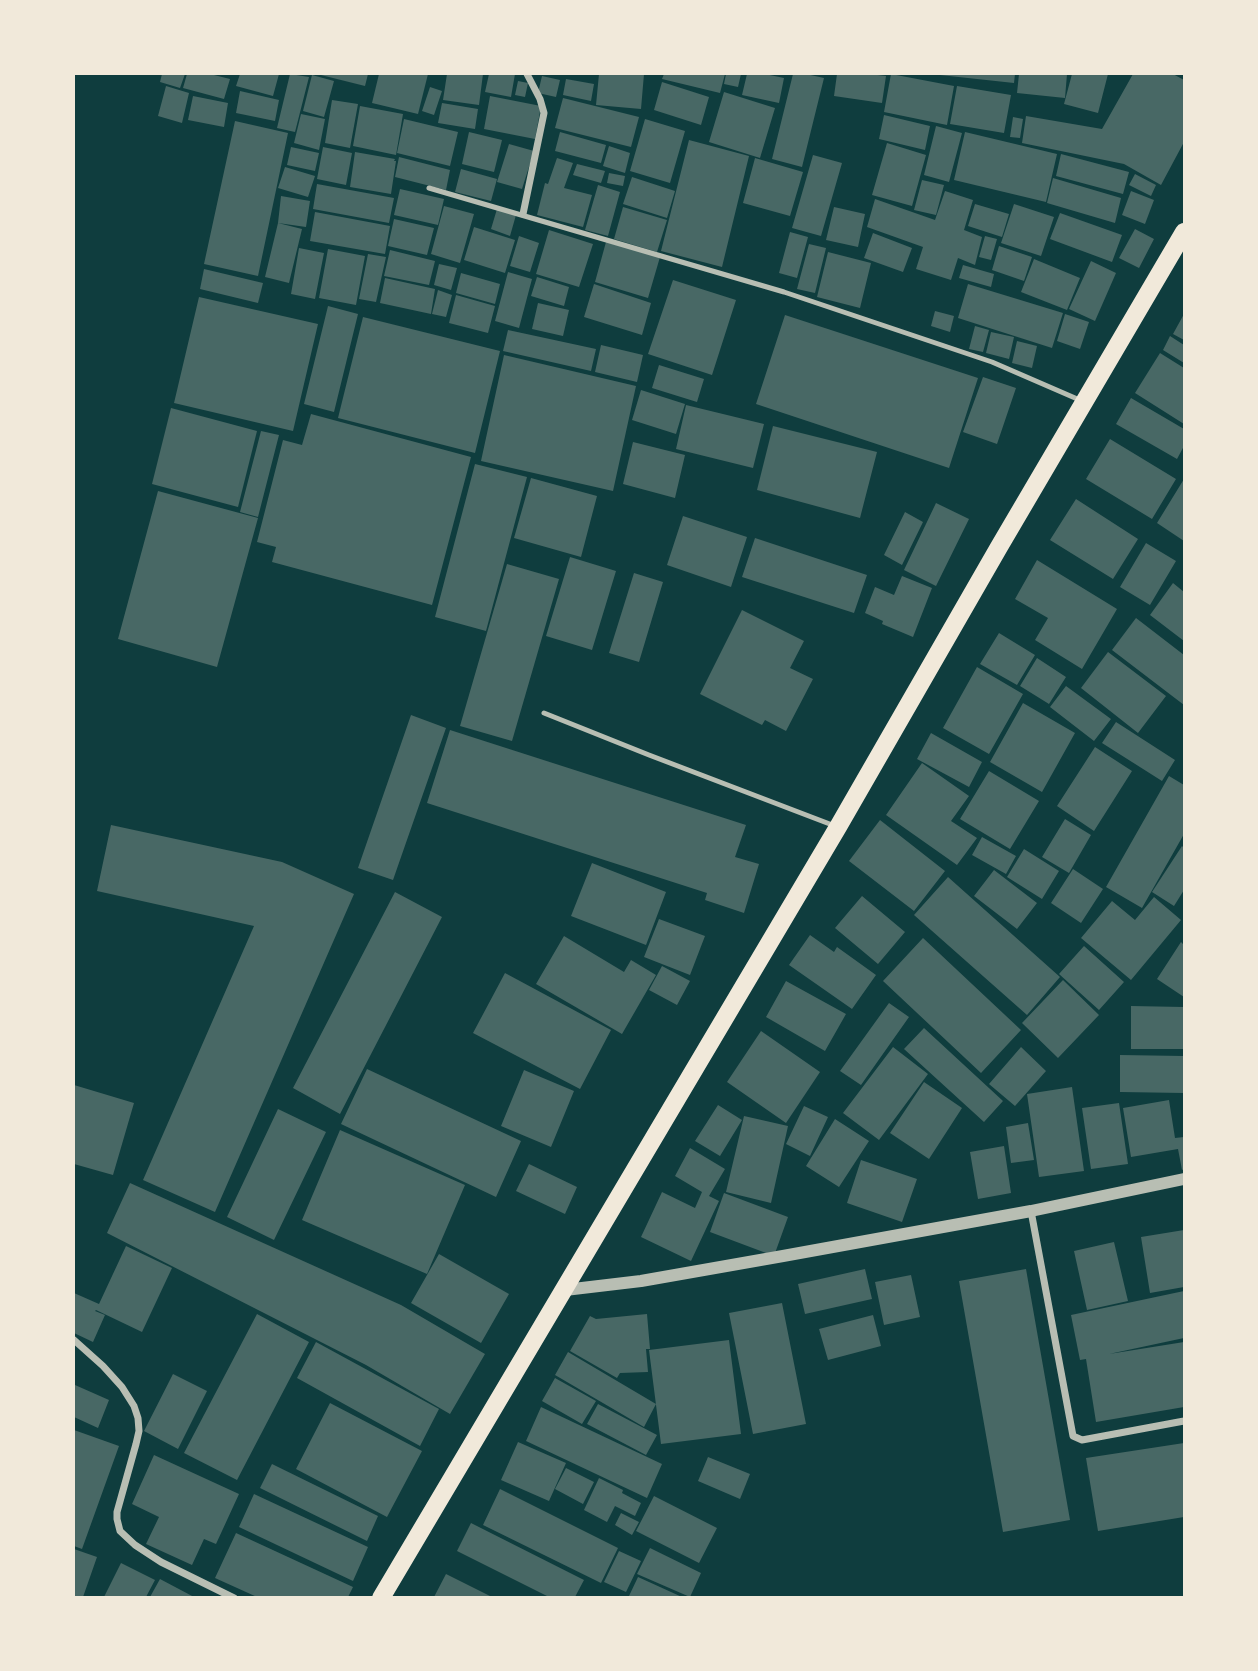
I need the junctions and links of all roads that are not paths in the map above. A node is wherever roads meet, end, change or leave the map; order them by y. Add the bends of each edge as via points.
1 (527, 74) edge
2 (429, 188) dead end
3 (523, 214) junction
4 (1185, 232) edge
5 (1085, 402) junction
6 (544, 713) dead end
7 (838, 827) junction
8 (1185, 1179) edge
9 (1031, 1210) junction
10 (565, 1290) junction
11 (74, 1340) edge
12 (1185, 1421) edge
13 (234, 1598) edge
14 (381, 1598) edge

1 - 3 street via 544,113
2 - 3 lane
3 - 5 lane via 862,318 992,362
4 - 5 main road
5 - 7 main road
6 - 7 lane
7 - 10 main road
8 - 9 street
9 - 10 street via 641,1281
9 - 12 street via 1073,1436 1082,1440
10 - 14 main road
11 - 13 street via 122,1387 138,1418 139,1431 117,1512 120,1531 161,1562

